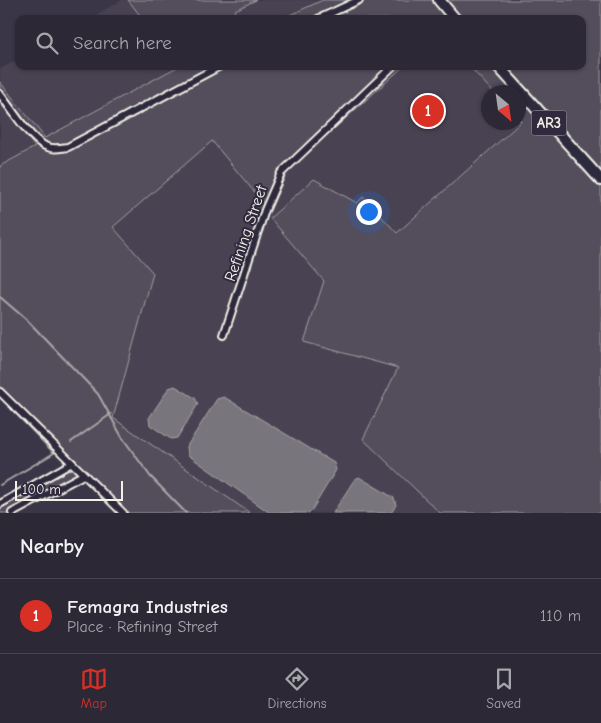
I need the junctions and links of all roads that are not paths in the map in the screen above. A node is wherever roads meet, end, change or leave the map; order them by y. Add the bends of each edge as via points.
1 (359, 0) edge
2 (439, 0) edge
3 (327, 15) edge
4 (449, 15) edge
5 (212, 70) edge
6 (389, 70) edge
7 (502, 70) edge
8 (0, 94) edge
9 (601, 180) edge
10 (224, 335) dead end
11 (0, 392) edge
12 (72, 463) junction
13 (83, 475) junction
14 (0, 504) edge
15 (12, 513) edge
16 (123, 513) edge

1 - 3 street
2 - 4 main road
5 - 8 street via 68,147 57,149 45,146 34,137
6 - 10 street, Refining Street via 281,173 265,210
7 - 9 main road, AR3
11 - 12 street
12 - 13 street
12 - 14 street
13 - 15 street
13 - 16 street

